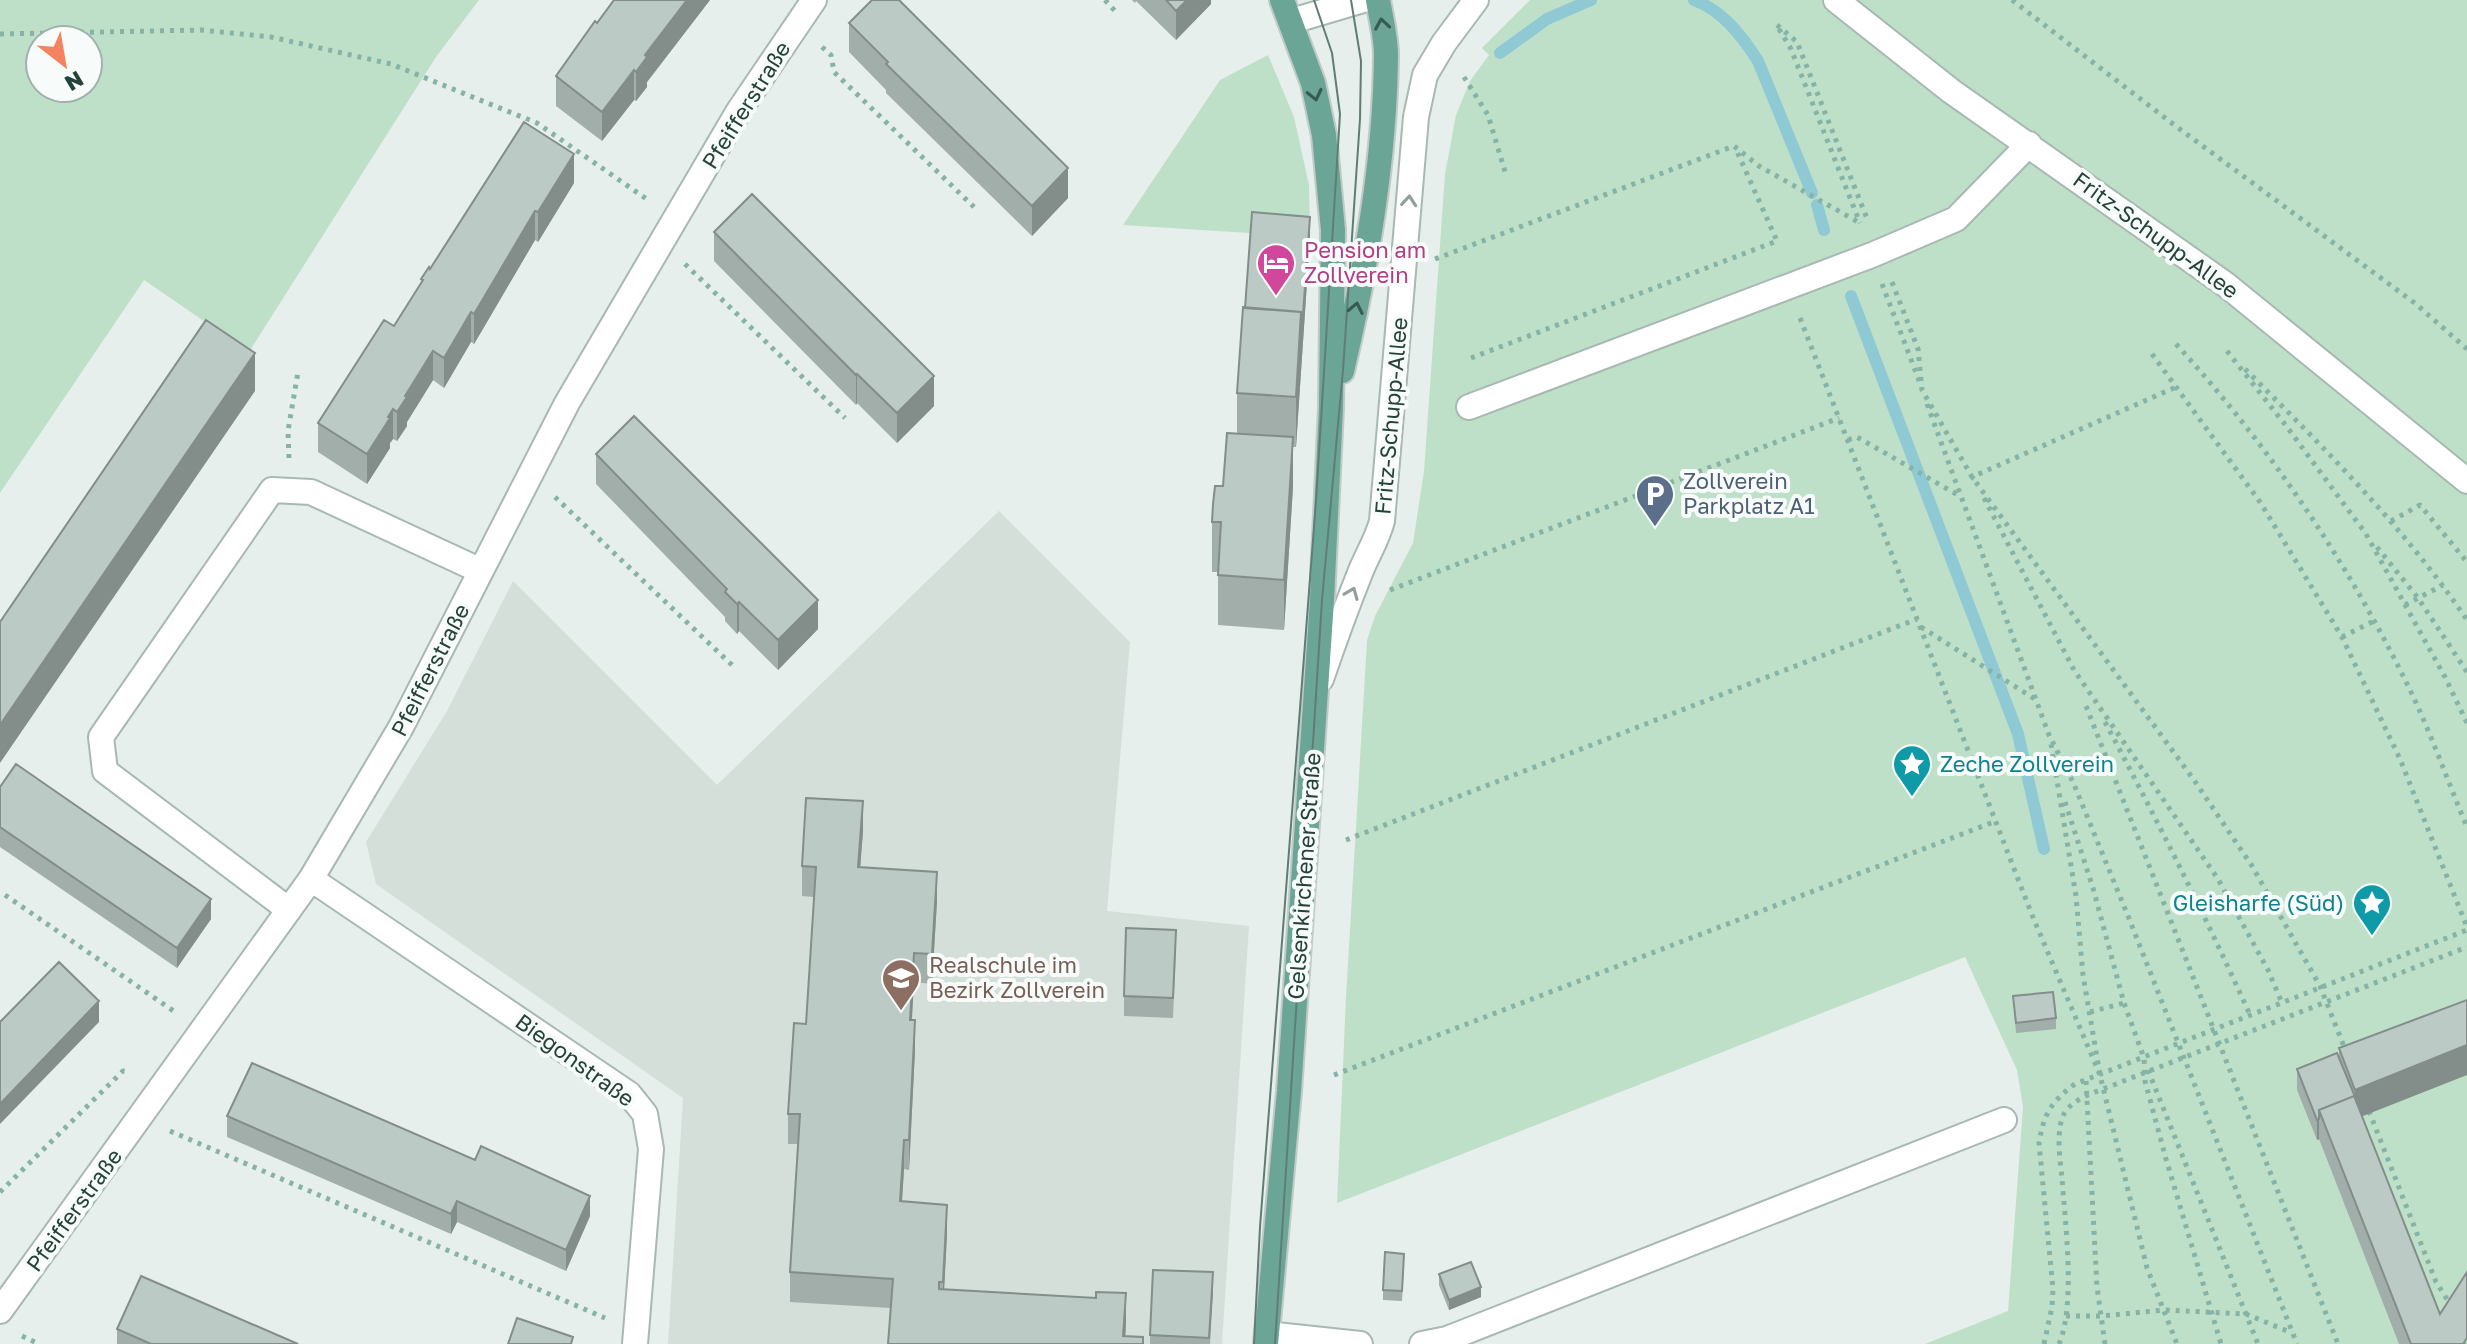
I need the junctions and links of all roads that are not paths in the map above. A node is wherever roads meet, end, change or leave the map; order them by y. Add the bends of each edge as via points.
1 (814, 0) edge
2 (1363, 0) edge
3 (1378, 0) edge
4 (1476, 0) edge
5 (1836, 0) edge
6 (1287, 10) edge
7 (2029, 144) junction
8 (1469, 407) dead end
9 (1331, 408) junction
10 (2467, 481) edge
11 (481, 571) junction
12 (1316, 693) junction
13 (311, 879) junction
14 (289, 910) junction
15 (2004, 1120) dead end
16 (0, 1311) edge
17 (635, 1338) edge
18 (1267, 1339) edge
19 (1360, 1344) edge
20 (1422, 1344) edge

1 - 11 street, Pfeifferstraße via 738,112 567,403
2 - 6 street, Gelsenkirchener Straße
9 -> 3 main road, Gelsenkirchener Straße via 1366,262 1379,157 1386,52
12 -> 4 street, Fritz-Schupp-Allee via 1382,521 1416,117 1425,75
5 - 7 street, Fritz-Schupp-Allee via 1951,91
6 -> 9 main road, Gelsenkirchener Straße via 1313,83 1324,135 1333,230
7 - 8 street via 1956,219
7 - 10 street, Fritz-Schupp-Allee via 2225,284
9 - 12 main road, Gelsenkirchener Straße
11 - 13 street, Pfeifferstraße via 401,727
11 - 14 street via 311,492 272,490 101,737 105,771
12 - 18 main road, Gelsenkirchener Straße
13 - 14 street, Pfeifferstraße
13 - 17 street, Biegonstraße via 629,1094 645,1114 651,1149
14 - 16 street, Pfeifferstraße
15 - 20 street via 1447,1339
18 - 19 street

